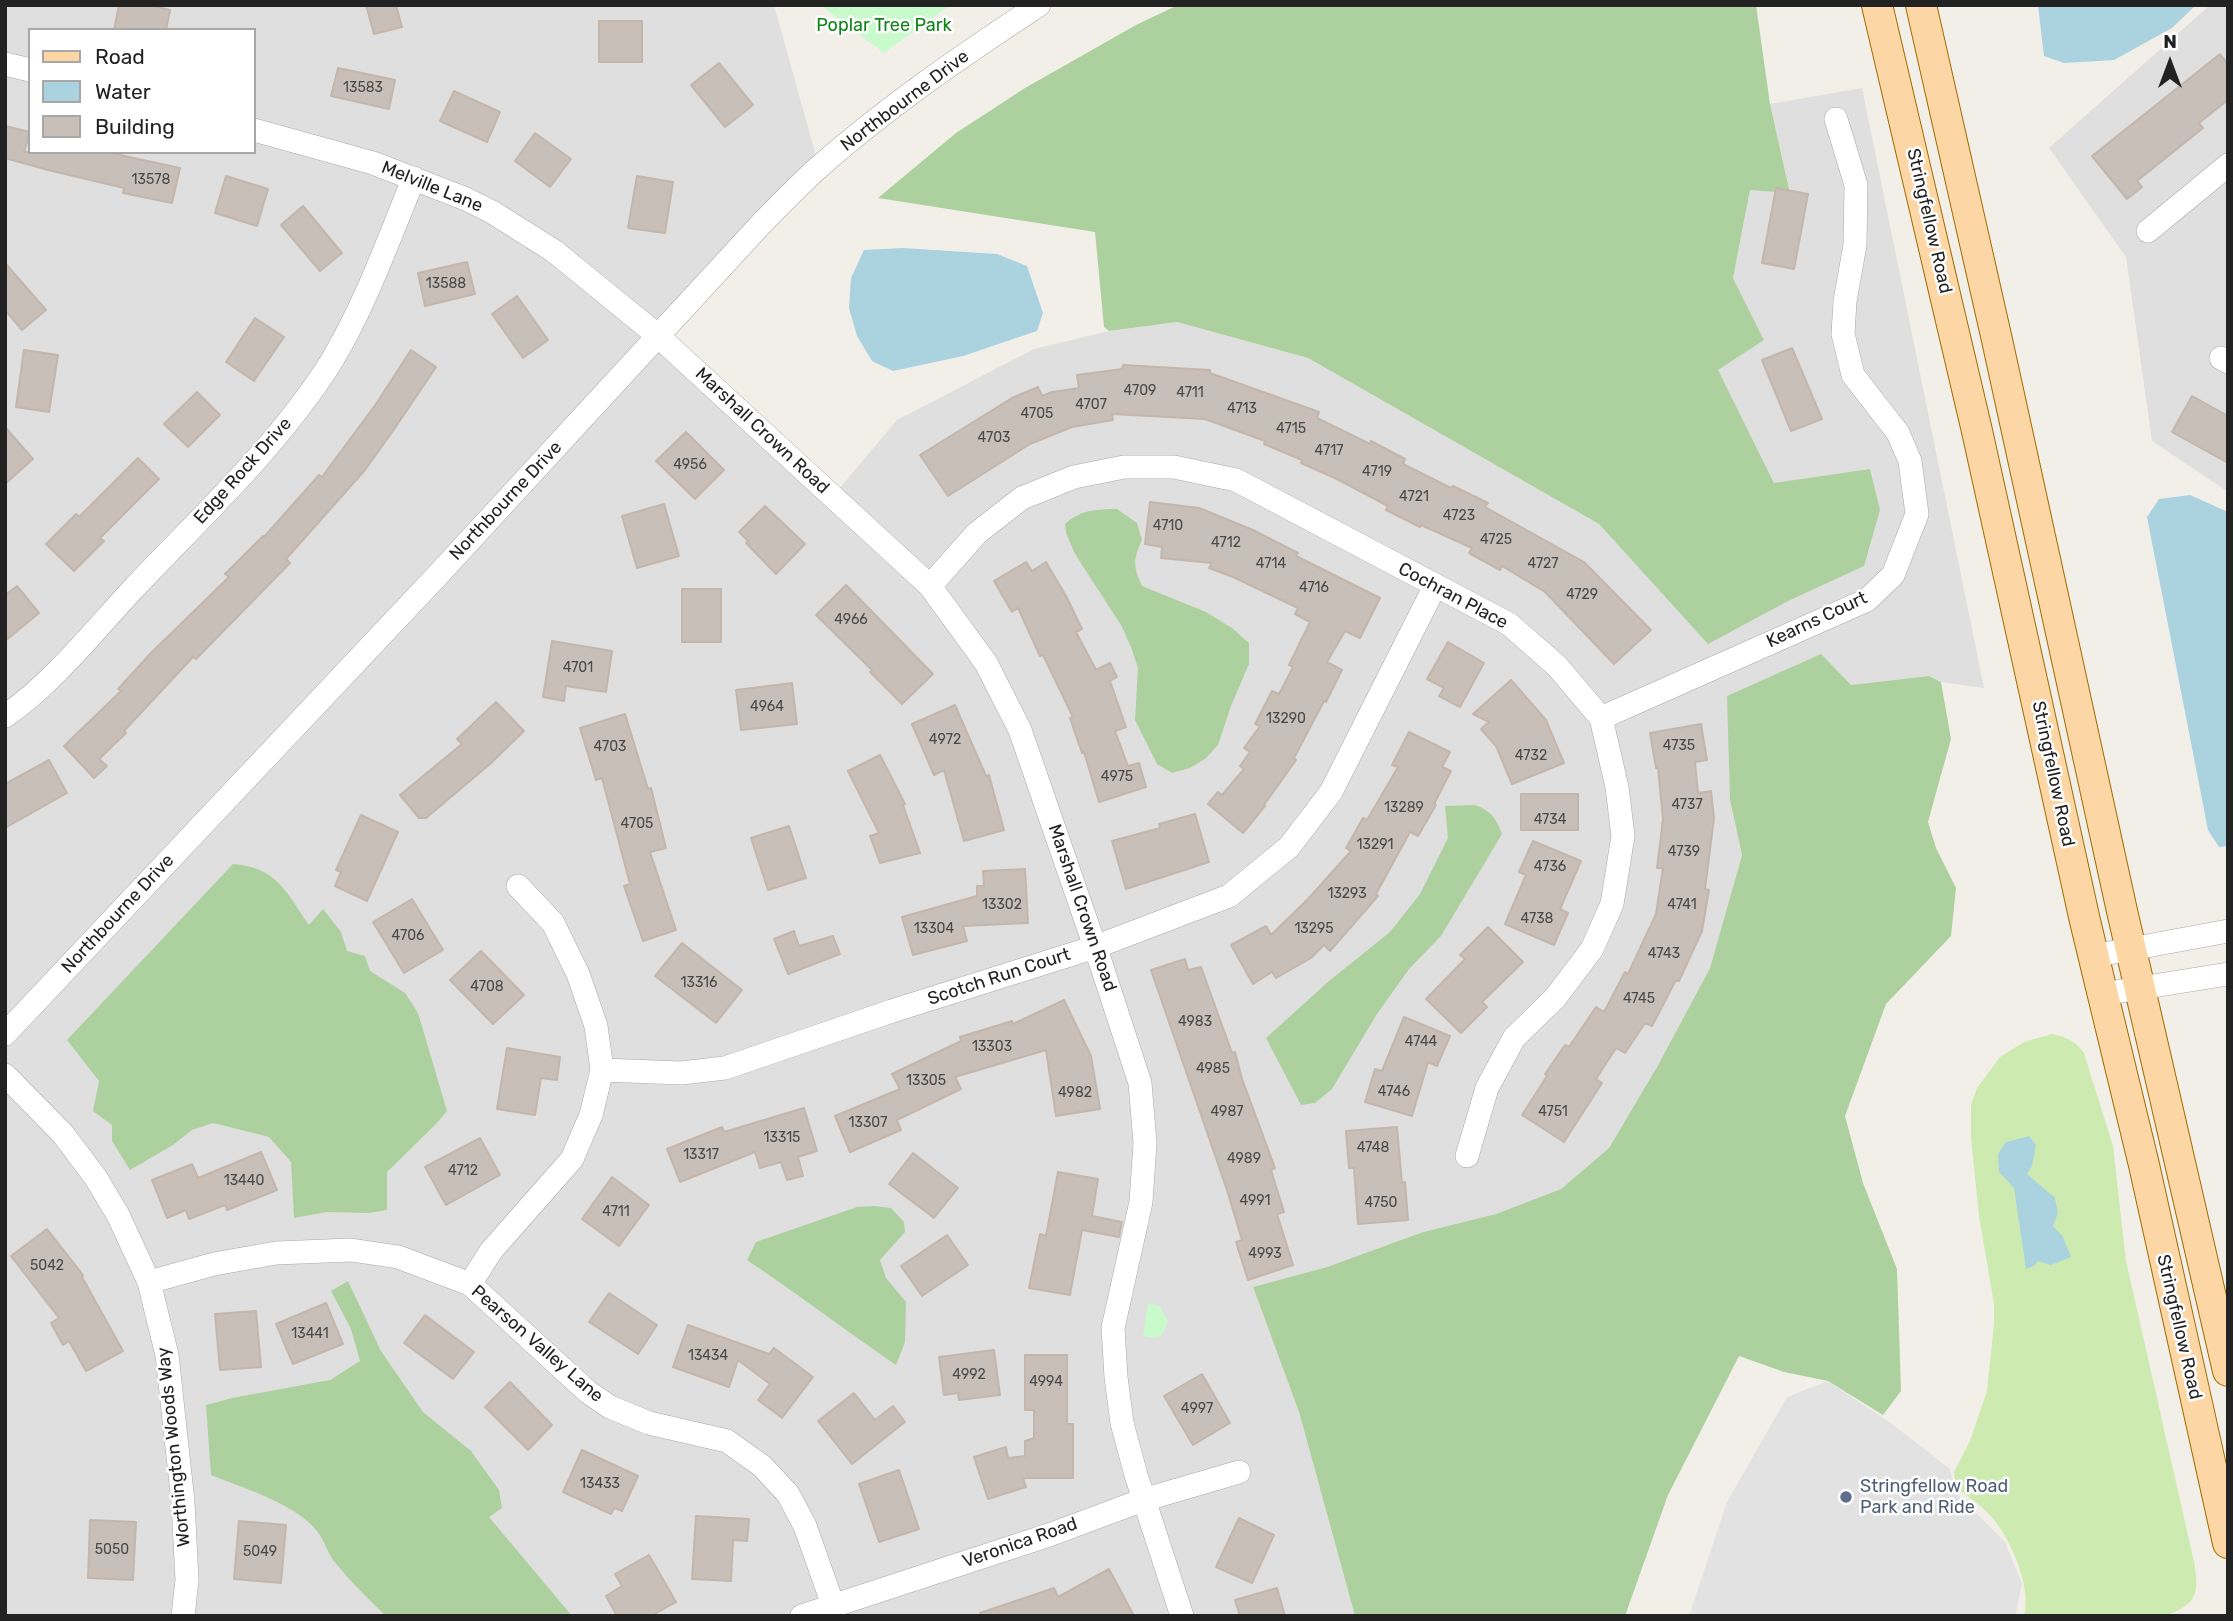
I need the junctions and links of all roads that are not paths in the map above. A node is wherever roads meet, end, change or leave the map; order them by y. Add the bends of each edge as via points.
1 (1039, 5) edge
2 (1877, 5) edge
3 (1921, 5) edge
4 (5, 64) edge
5 (28, 70) edge
6 (1836, 119) dead end
7 (256, 131) edge
8 (2228, 165) edge
9 (414, 178) junction
10 (2148, 231) dead end
11 (657, 335) junction
12 (930, 586) junction
13 (1435, 586) junction
14 (5, 716) edge
15 (1601, 718) junction
16 (518, 886) dead end
17 (2228, 931) edge
18 (1095, 947) junction
19 (2131, 948) junction
20 (2093, 956) junction
21 (2228, 974) edge
22 (2141, 989) junction
23 (2103, 994) junction
24 (5, 1034) edge
25 (602, 1070) junction
26 (5, 1075) edge
27 (1467, 1156) dead end
28 (149, 1282) junction
29 (470, 1284) junction
30 (2228, 1371) edge
31 (1239, 1472) dead end
32 (1143, 1500) junction
33 (2228, 1543) edge
34 (833, 1605) junction
35 (183, 1616) edge
36 (802, 1616) edge
37 (1182, 1616) edge

1 - 11 street, Northbourne Drive via 932,79 819,167
2 - 20 main road, Stringfellow Road via 1978,431
3 - 19 main road
4 - 5 street
6 - 15 street, Kearns Court via 1856,185 1855,245 1843,334 1853,375 1898,433 1910,461 1917,514 1894,575 1867,600
7 - 9 street, Melville Lane
8 - 10 street
9 - 11 street, Melville Lane via 492,212 554,251
9 - 14 street, Edge Rock Drive via 354,322 284,428 43,685
11 - 12 street, Marshall Crown Road
11 - 24 street, Northbourne Drive via 426,588
12 - 13 street, Cochran Place via 977,533 1022,498 1074,477 1124,467 1174,467 1236,480
12 - 18 street, Marshall Crown Road via 986,663 1020,730
13 - 15 street, Cochran Place via 1509,624 1557,666
13 - 18 street, Scotch Run Court via 1331,792 1289,847 1229,896
15 - 27 street, Cochran Place via 1623,836 1612,904 1592,949 1556,998 1514,1038 1488,1088
16 - 25 street via 553,923 578,974 597,1026
17 - 19 street
18 - 25 street, Scotch Run Court via 724,1068 681,1073
18 - 32 street, Marshall Crown Road via 1140,1083 1145,1143 1141,1202 1113,1328 1122,1423
19 - 20 street
19 - 22 main road
20 - 23 main road, Stringfellow Road
21 - 22 street
22 - 23 street
22 - 30 main road
23 - 33 main road, Stringfellow Road
25 - 29 street via 591,1115 572,1159 491,1251
26 - 28 street, Worthington Woods Way via 63,1134 96,1178
28 - 29 street, Pearson Valley Lane via 276,1253 351,1250 398,1257
28 - 35 street, Worthington Woods Way via 167,1355 182,1490 187,1580
29 - 34 street, Pearson Valley Lane via 610,1407 649,1423 727,1441 762,1466 788,1494 805,1526
31 - 32 street, Veronica Road
32 - 34 street, Veronica Road
32 - 37 street, Marshall Crown Road
34 - 36 street, Veronica Road

